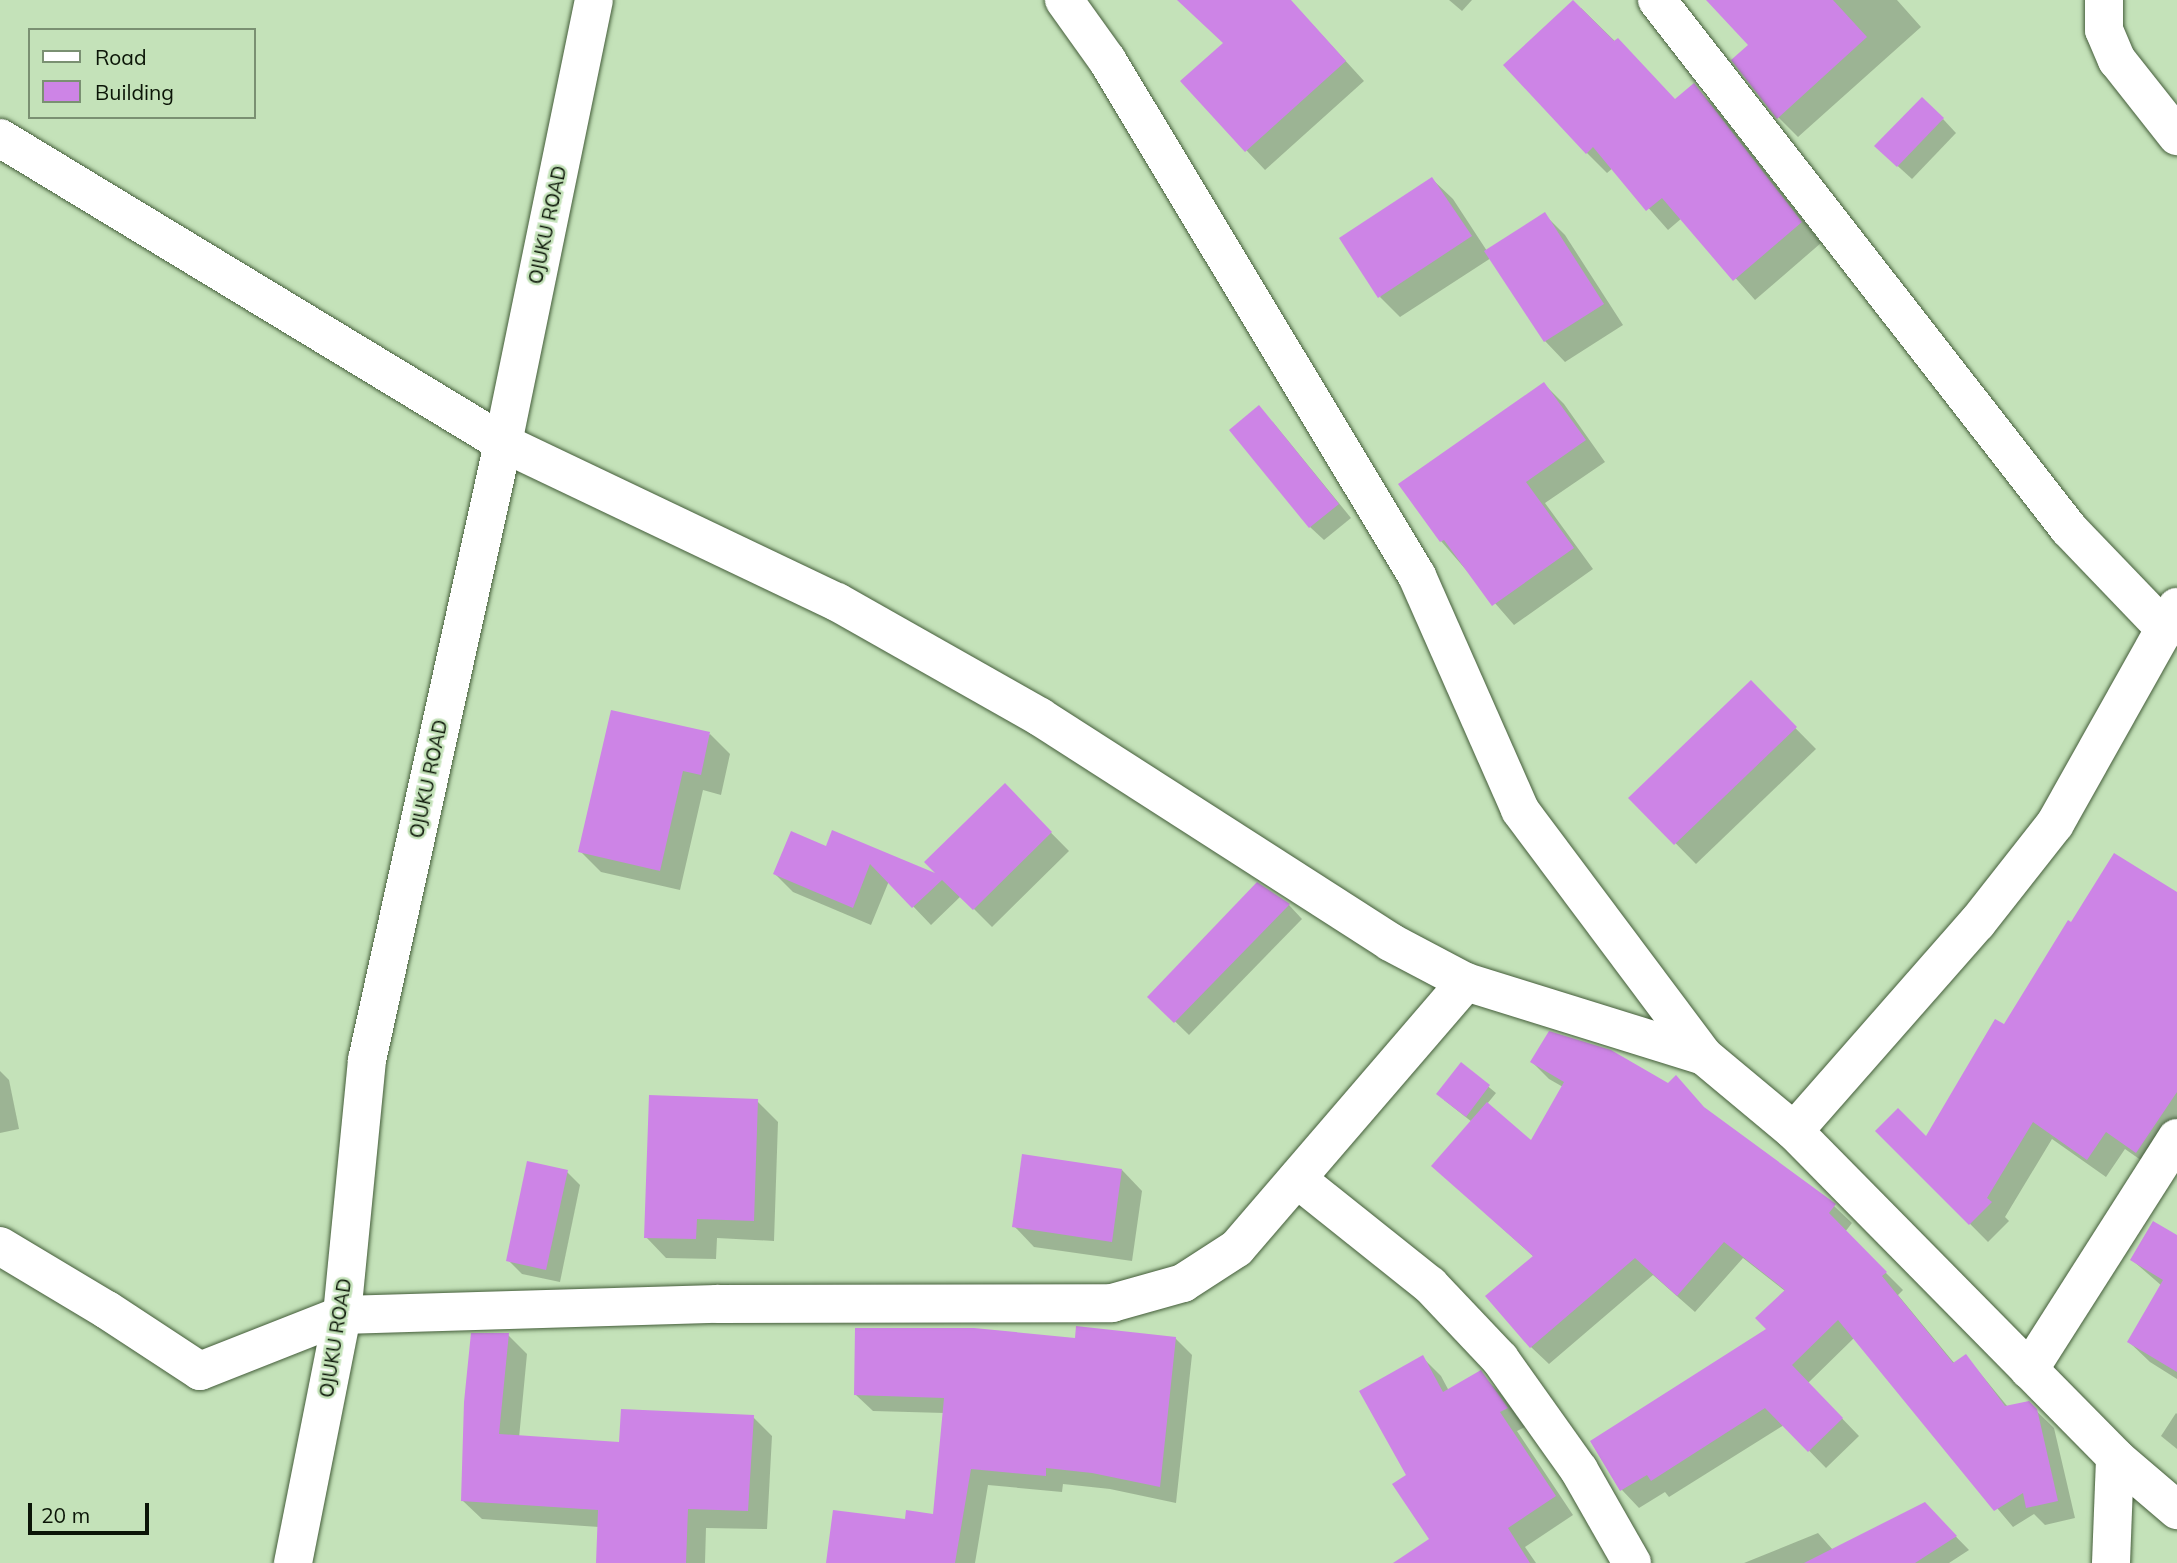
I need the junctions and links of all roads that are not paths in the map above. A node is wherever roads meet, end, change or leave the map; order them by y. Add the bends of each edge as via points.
1 (594, 0) edge
2 (1064, 0) edge
3 (1657, 0) edge
4 (2104, 0) edge
5 (2177, 136) edge
6 (0, 138) edge
7 (503, 443) junction
8 (2171, 619) edge
9 (1466, 982) junction
10 (1704, 1056) junction
11 (1794, 1131) junction
12 (2177, 1138) edge
13 (1297, 1179) junction
14 (0, 1246) edge
15 (342, 1315) junction
16 (2029, 1370) junction
17 (2115, 1457) junction
18 (2177, 1510) edge
19 (293, 1563) edge
20 (1632, 1563) edge
21 (2111, 1563) edge

1 - 7 street, OJUKU ROAD
2 - 10 street via 1107,60 1417,576 1520,810
3 - 8 street via 2068,529
4 - 5 street via 2104,30 2117,60
6 - 7 street
7 - 9 street via 837,602 1040,717 1390,942
7 - 15 street, OJUKU ROAD via 367,1060
8 - 11 street via 2055,824 1977,923
9 - 10 street
9 - 13 street
10 - 11 street
11 - 16 street
12 - 16 street
13 - 15 street via 1237,1248 1183,1283 1112,1303 717,1304
13 - 20 street via 1430,1285 1500,1359 1579,1470
14 - 15 street via 200,1371
15 - 19 street, OJUKU ROAD
16 - 17 street
17 - 18 street
17 - 21 street

